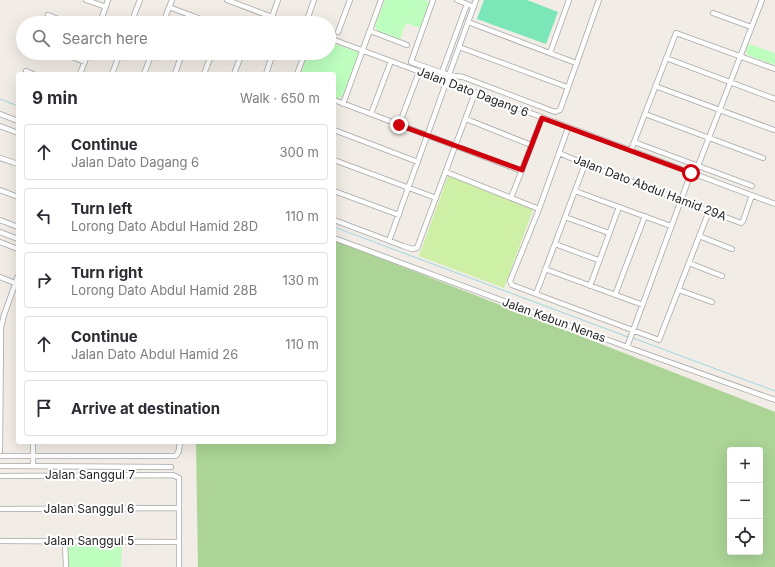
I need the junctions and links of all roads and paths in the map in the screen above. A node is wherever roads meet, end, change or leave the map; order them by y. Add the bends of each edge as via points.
1 (86, 0) edge
2 (108, 0) edge
3 (140, 0) edge
4 (172, 0) edge
5 (227, 0) edge
6 (247, 0) edge
7 (278, 0) edge
8 (314, 0) edge
9 (350, 0) edge
10 (381, 0) edge
11 (433, 0) edge
12 (457, 0) edge
13 (476, 0) edge
14 (569, 0) edge
15 (599, 0) edge
16 (762, 0) edge
17 (467, 4) junction
18 (106, 7) junction
19 (169, 7) junction
20 (245, 7) junction
21 (474, 7) junction
22 (713, 13) dead end
23 (103, 16) edge
24 (134, 16) edge
25 (166, 16) edge
26 (193, 16) edge
27 (269, 16) edge
28 (272, 16) edge
29 (308, 16) edge
30 (468, 22) junction
31 (751, 27) junction
32 (370, 31) junction
33 (338, 32) dead end
34 (336, 41) edge
35 (407, 45) dead end
36 (460, 47) junction
37 (362, 51) junction
38 (550, 53) junction
39 (740, 56) junction
40 (666, 58) junction
41 (80, 60) edge
42 (117, 60) edge
43 (149, 60) edge
44 (180, 60) edge
45 (209, 60) edge
46 (239, 60) edge
47 (271, 60) edge
48 (302, 60) edge
49 (85, 62) joint
50 (391, 62) junction
51 (576, 63) junction
52 (775, 69) edge
53 (81, 72) edge
54 (113, 72) edge
55 (145, 72) edge
56 (176, 72) edge
57 (205, 72) edge
58 (235, 72) edge
59 (267, 72) edge
60 (298, 72) edge
61 (419, 72) junction
62 (442, 72) junction
63 (449, 75) junction
64 (447, 82) junction
65 (729, 82) junction
66 (655, 86) junction
67 (567, 87) junction
68 (475, 93) junction
69 (775, 99) edge
70 (336, 101) edge
71 (343, 104) junction
72 (719, 110) junction
73 (0, 114) edge
74 (371, 114) junction
75 (645, 114) junction
76 (542, 118) junction
77 (16, 120) edge
78 (466, 120) junction
79 (399, 125) junction
80 (0, 126) edge
81 (568, 128) junction
82 (774, 130) dead end
83 (336, 131) edge
84 (16, 132) edge
85 (428, 136) junction
86 (709, 137) junction
87 (634, 142) junction
88 (532, 145) junction
89 (456, 146) junction
90 (631, 150) junction
91 (559, 153) junction
92 (0, 158) edge
93 (762, 158) dead end
94 (336, 161) edge
95 (418, 162) junction
96 (16, 163) edge
97 (585, 164) junction
98 (698, 166) junction
99 (522, 170) junction
100 (446, 172) junction
101 (691, 173) junction
102 (752, 186) dead end
103 (409, 188) junction
104 (0, 190) edge
105 (575, 191) junction
106 (336, 192) edge
107 (752, 195) junction
108 (16, 196) edge
109 (436, 198) junction
110 (511, 198) junction
111 (681, 200) junction
112 (775, 204) edge
113 (619, 207) junction
114 (539, 209) junction
115 (709, 211) junction
116 (399, 215) junction
117 (565, 216) junction
118 (645, 216) junction
119 (0, 220) edge
120 (336, 221) edge
121 (16, 225) edge
122 (671, 226) junction
123 (0, 232) edge
124 (608, 233) junction
125 (699, 236) junction
126 (16, 238) edge
127 (336, 239) edge
128 (389, 241) junction
129 (0, 242) edge
130 (555, 244) junction
131 (16, 248) edge
132 (732, 249) dead end
133 (598, 260) junction
134 (689, 263) junction
135 (545, 269) junction
136 (722, 276) dead end
137 (0, 277) edge
138 (15, 283) joint
139 (590, 286) junction
140 (679, 290) junction
141 (536, 294) junction
142 (615, 295) junction
143 (712, 302) dead end
144 (642, 305) junction
145 (2, 314) edge
146 (633, 331) junction
147 (627, 347) junction
148 (0, 390) edge
149 (775, 400) edge
150 (0, 423) edge
151 (33, 444) edge
152 (180, 444) edge
153 (0, 451) edge
154 (0, 456) edge
155 (33, 457) junction
156 (0, 466) edge
157 (33, 466) junction
158 (170, 467) dead end
159 (0, 476) edge
160 (178, 508) junction
161 (0, 509) edge
162 (0, 541) edge
163 (65, 541) junction
164 (179, 542) junction
165 (66, 567) edge
166 (179, 567) edge

1 - 18 street
2 - 18 street
3 - 24 street
4 - 19 street
5 - 20 street
6 - 20 street
7 - 28 street
8 - 29 street
9 - 33 street
10 - 32 street
11 - 62 street via 411,62
12 - 17 street
13 - 21 street
14 - 38 street
15 - 51 street
16 - 31 street
17 - 21 street
17 - 62 street
18 - 23 street
19 - 25 street
19 - 26 street
20 - 27 street
21 - 30 street
22 - 31 street
30 - 36 street
30 - 38 street
31 - 39 street
32 - 35 street
32 - 37 street
34 - 37 street, Jalan Dato Dagang 6
36 - 63 street
36 - 67 street
37 - 50 street, Jalan Dato Dagang 6
37 - 71 street
38 - 51 street
39 - 40 street via 676,33
39 - 52 street
39 - 65 street
40 - 65 street
40 - 66 street
41 - 49 street
42 - 54 street
43 - 55 street
44 - 56 street
45 - 57 street
46 - 58 street
47 - 59 street
48 - 60 street
49 - 53 street
50 - 61 street, Jalan Dato Dagang 6
50 - 74 street
51 - 67 street
61 - 64 street, Jalan Dato Dagang 6
61 - 79 street
62 - 63 street
63 - 64 street
63 - 67 street via 463,77 555,112 560,110
64 - 68 street, Jalan Dato Dagang 6
64 - 85 street
65 - 69 street
65 - 72 street
66 - 72 street
66 - 75 street
68 - 76 street, Jalan Dato Dagang 6
68 - 78 street
70 - 71 street
71 - 74 street
72 - 82 street
72 - 86 street
73 - 77 street
74 - 79 street
75 - 86 street
75 - 87 street
76 - 81 street, Jalan Dato Dagang 6
76 - 88 street
78 - 88 street
78 - 89 street
79 - 85 street
80 - 84 street
81 - 90 street, Jalan Dato Dagang 6
81 - 91 street
83 - 95 street
85 - 89 street
85 - 95 street
86 - 93 street
86 - 98 street
87 - 90 street
87 - 98 street
88 - 99 street
89 - 99 street
89 - 100 street
90 - 101 street, Jalan Dato Dagang 6
91 - 97 street, Jalan Dato Abdul Hamid 29A
91 - 114 street
92 - 96 street
94 - 103 street
95 - 103 street
97 - 105 street
97 - 111 street, Jalan Dato Abdul Hamid 29A
98 - 102 street
99 - 110 street
100 - 109 street
100 - 110 street
101 - 107 street, Jalan Dato Dagang 6
101 - 111 street
103 - 109 street
103 - 116 street
104 - 108 street
105 - 113 street
105 - 117 street
106 - 116 street
107 - 112 street, Jalan Dato Dagang 6
107 - 115 street, Jalan Dato Abdul Hamid 29A via 741,223
109 - 128 street via 416,250
110 - 114 street
111 - 115 street, Jalan Dato Abdul Hamid 29A
111 - 122 street
113 - 118 street
113 - 124 street
114 - 141 street via 510,284
115 - 125 street
116 - 128 street
117 - 124 street
117 - 130 street
118 - 122 street
118 - 142 street
119 - 121 street
120 - 128 street
122 - 144 street
123 - 126 street
124 - 133 street
125 - 132 street
125 - 134 street
127 - 147 street, Jalan Kebun Nenas
129 - 131 street
130 - 133 street
130 - 135 street
133 - 139 street
134 - 136 street
134 - 140 street
135 - 139 street
135 - 141 street
137 - 138 street
138 - 145 street
139 - 142 street
140 - 143 street
140 - 146 street via 659,340
141 - 146 street
142 - 144 street
144 - 146 street
145 - 148 street
146 - 147 street
147 - 149 street, Jalan Kebun Nenas
148 - 150 street
150 - 153 street
151 - 155 street
152 - 155 street via 178,454 175,456
154 - 155 street
155 - 157 street
156 - 157 street
157 - 158 street
159 - 160 street, Jalan Sanggul 7 via 173,475 179,478
160 - 161 street, Jalan Sanggul 6
160 - 164 street
162 - 163 street, Jalan Sanggul 5
163 - 164 street, Jalan Sanggul 5
163 - 165 street
164 - 166 street

